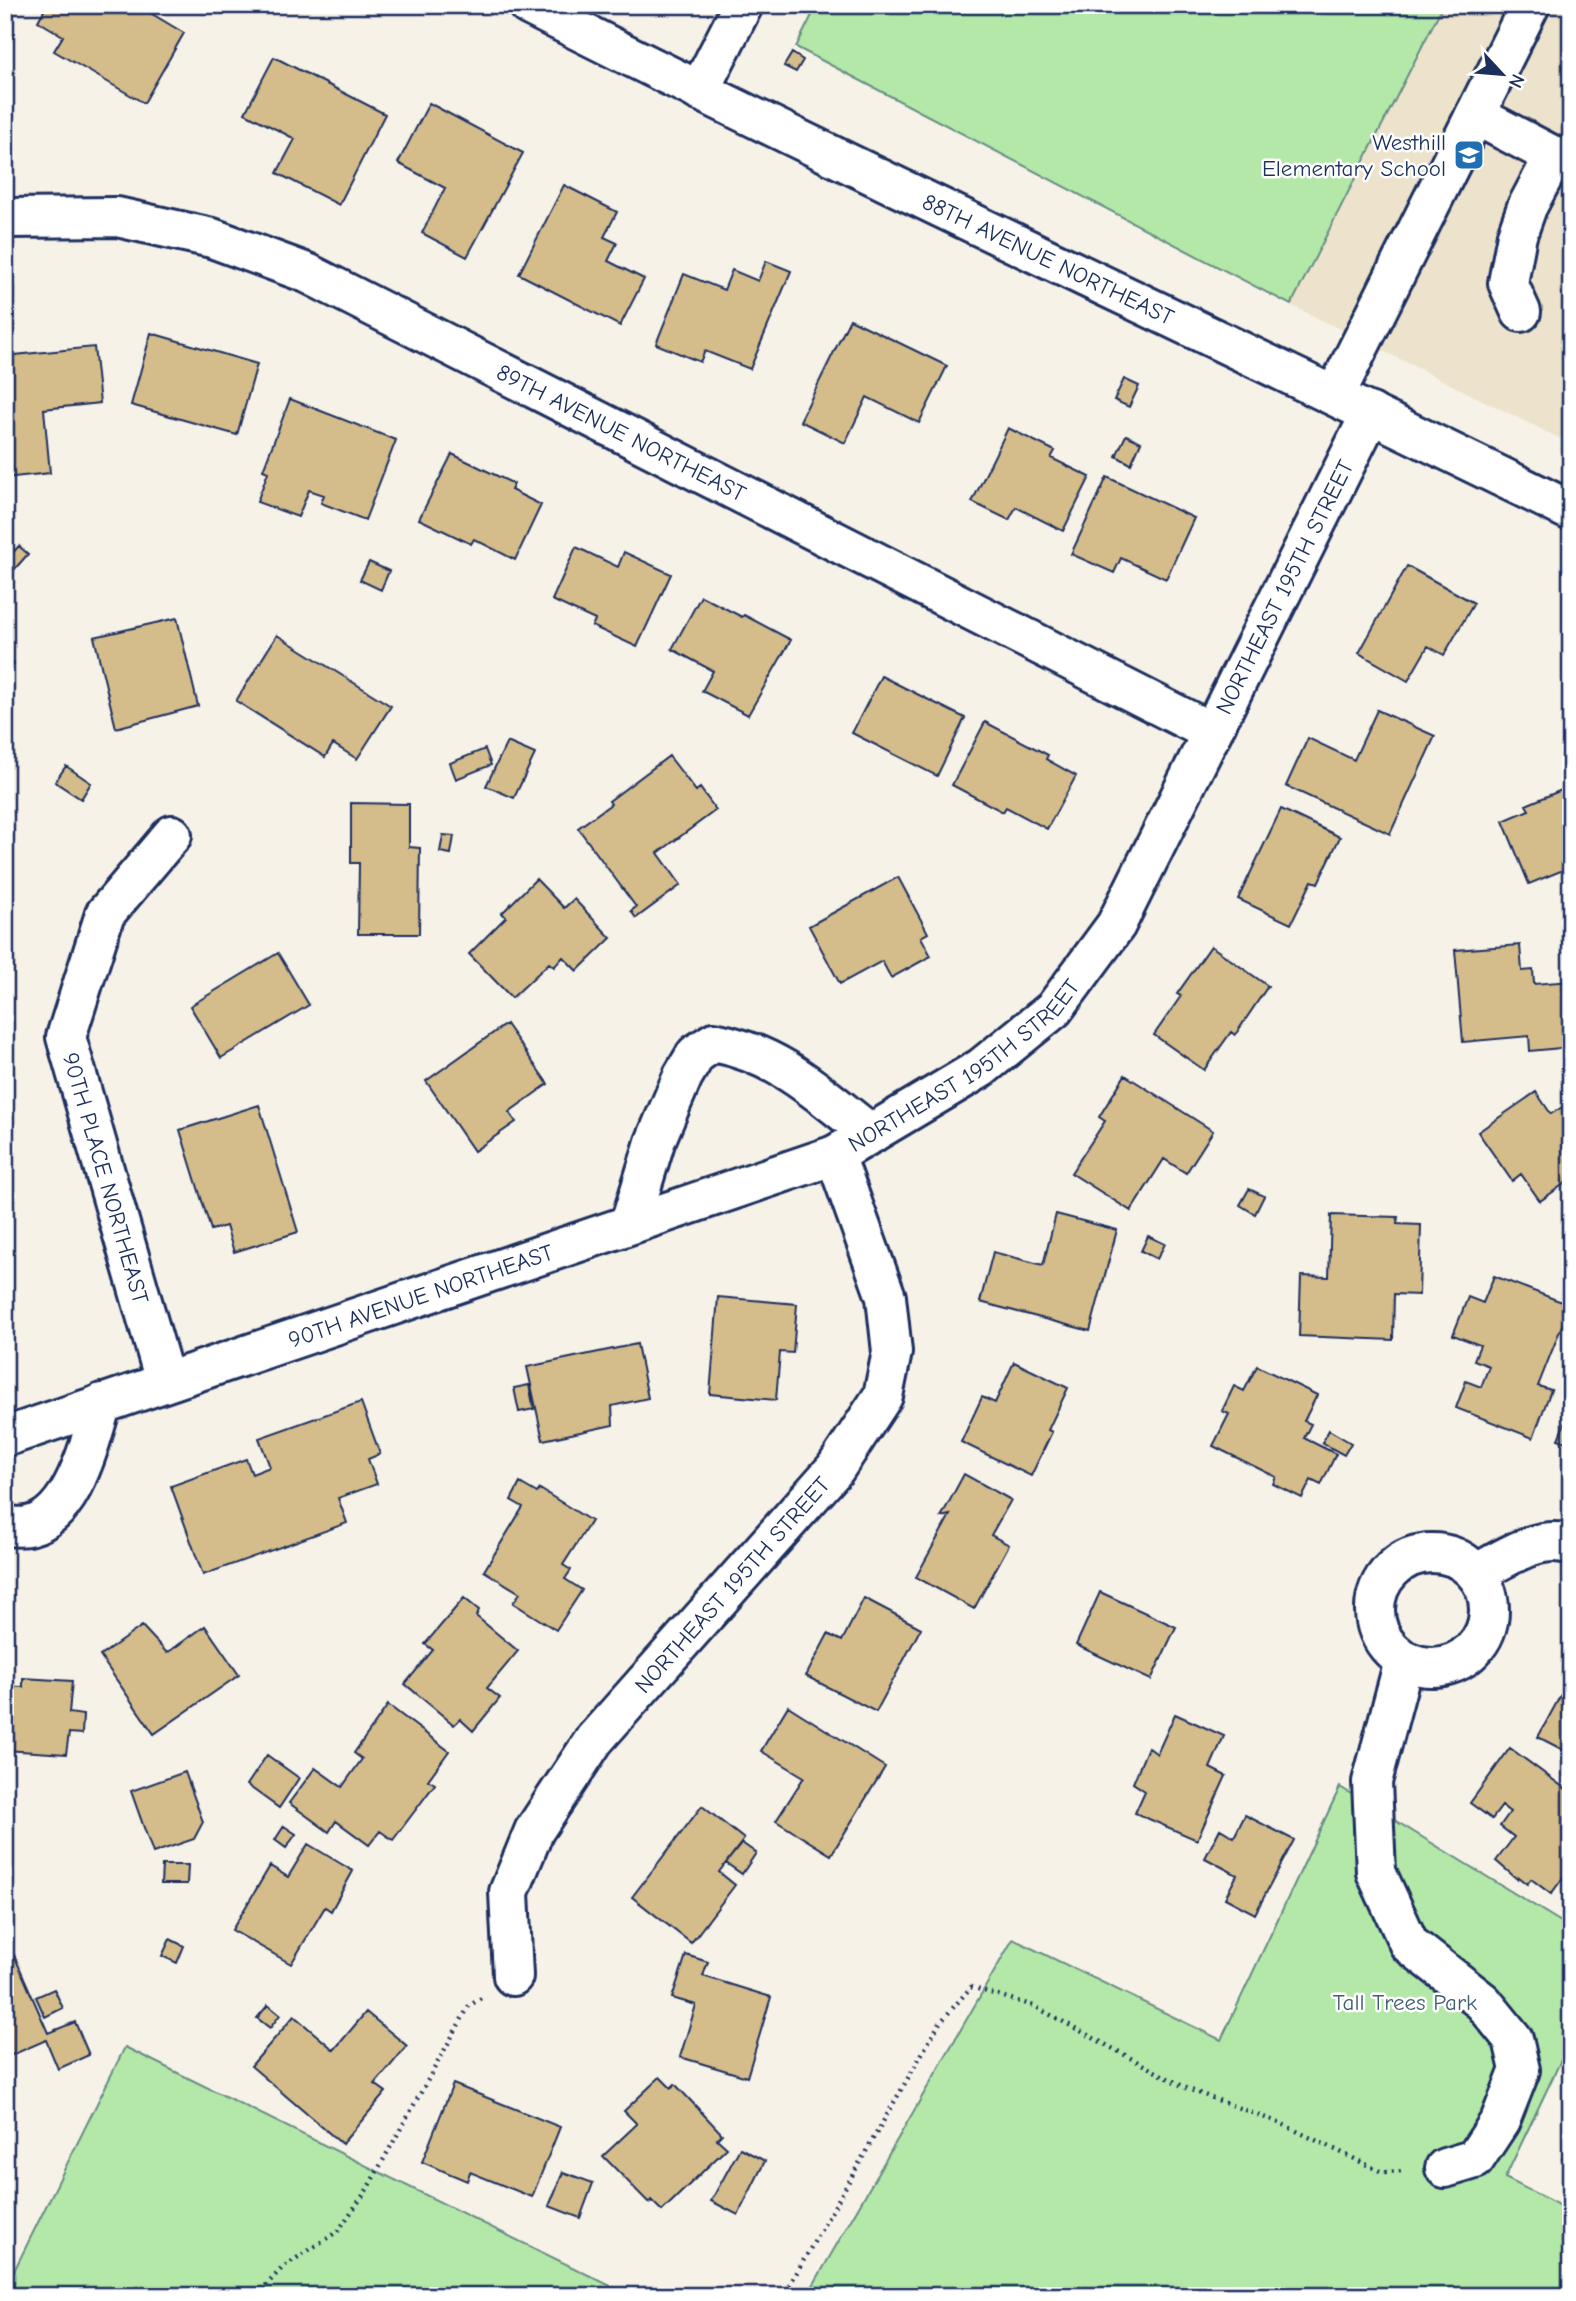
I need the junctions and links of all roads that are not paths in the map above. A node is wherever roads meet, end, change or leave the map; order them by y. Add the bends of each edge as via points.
1 (528, 5) edge
2 (743, 5) edge
3 (1530, 5) edge
4 (568, 14) edge
5 (699, 92) junction
6 (1475, 115) junction
7 (1562, 161) edge
8 (5, 218) edge
9 (1521, 312) dead end
10 (1335, 395) junction
11 (1371, 413) junction
12 (1571, 511) edge
13 (1211, 732) junction
14 (172, 835) dead end
15 (871, 1134) junction
16 (835, 1156) junction
17 (630, 1224) junction
18 (165, 1381) junction
19 (102, 1403) junction
20 (5, 1437) edge
21 (5, 1525) edge
22 (1571, 1545) edge
23 (1477, 1573) junction
24 (1404, 1661) junction
25 (513, 1976) road end
26 (1445, 2168) road end

1 - 4 street, 88TH AVENUE NORTHEAST
2 - 5 street
3 - 6 street
4 - 5 street, 88TH AVENUE NORTHEAST
5 - 10 street, 88TH AVENUE NORTHEAST
6 - 7 street
6 - 10 street
7 - 9 street via 1527,207 1517,235 1508,284
8 - 13 street, 89TH AVENUE NORTHEAST via 117,217 212,239 307,273
10 - 11 street, 88TH AVENUE NORTHEAST
11 - 12 street, 88TH AVENUE NORTHEAST
11 - 13 street, NORTHEAST 195TH STREET
13 - 15 street, NORTHEAST 195TH STREET via 1116,925 1054,1009 981,1068
14 - 18 street, 90TH PLACE NORTHEAST via 105,914 66,1037
15 - 16 street, NORTHEAST 195TH STREET
15 - 17 street via 787,1068 743,1048 714,1042 696,1054 683,1076 654,1142
16 - 17 street, 90TH AVENUE NORTHEAST
16 - 25 street, NORTHEAST 195TH STREET via 886,1297 892,1352 883,1396 835,1469 594,1740 534,1830 509,1892
17 - 18 street, 90TH AVENUE NORTHEAST
18 - 19 street, 90TH AVENUE NORTHEAST
19 - 20 street, 90TH AVENUE NORTHEAST
19 - 21 street via 65,1500 39,1524 28,1528
22 - 23 street via 1560,1541 1523,1549
23 - 24 street via 1487,1593 1489,1616 1483,1638 1468,1655 1448,1665 1425,1667
23 - 24 street via 1460,1559 1438,1552 1415,1554 1395,1565 1381,1582 1374,1604 1376,1626 1386,1646
24 - 26 street via 1372,1782 1376,1872 1409,1944 1483,2002 1513,2039 1520,2070 1500,2121 1475,2159

